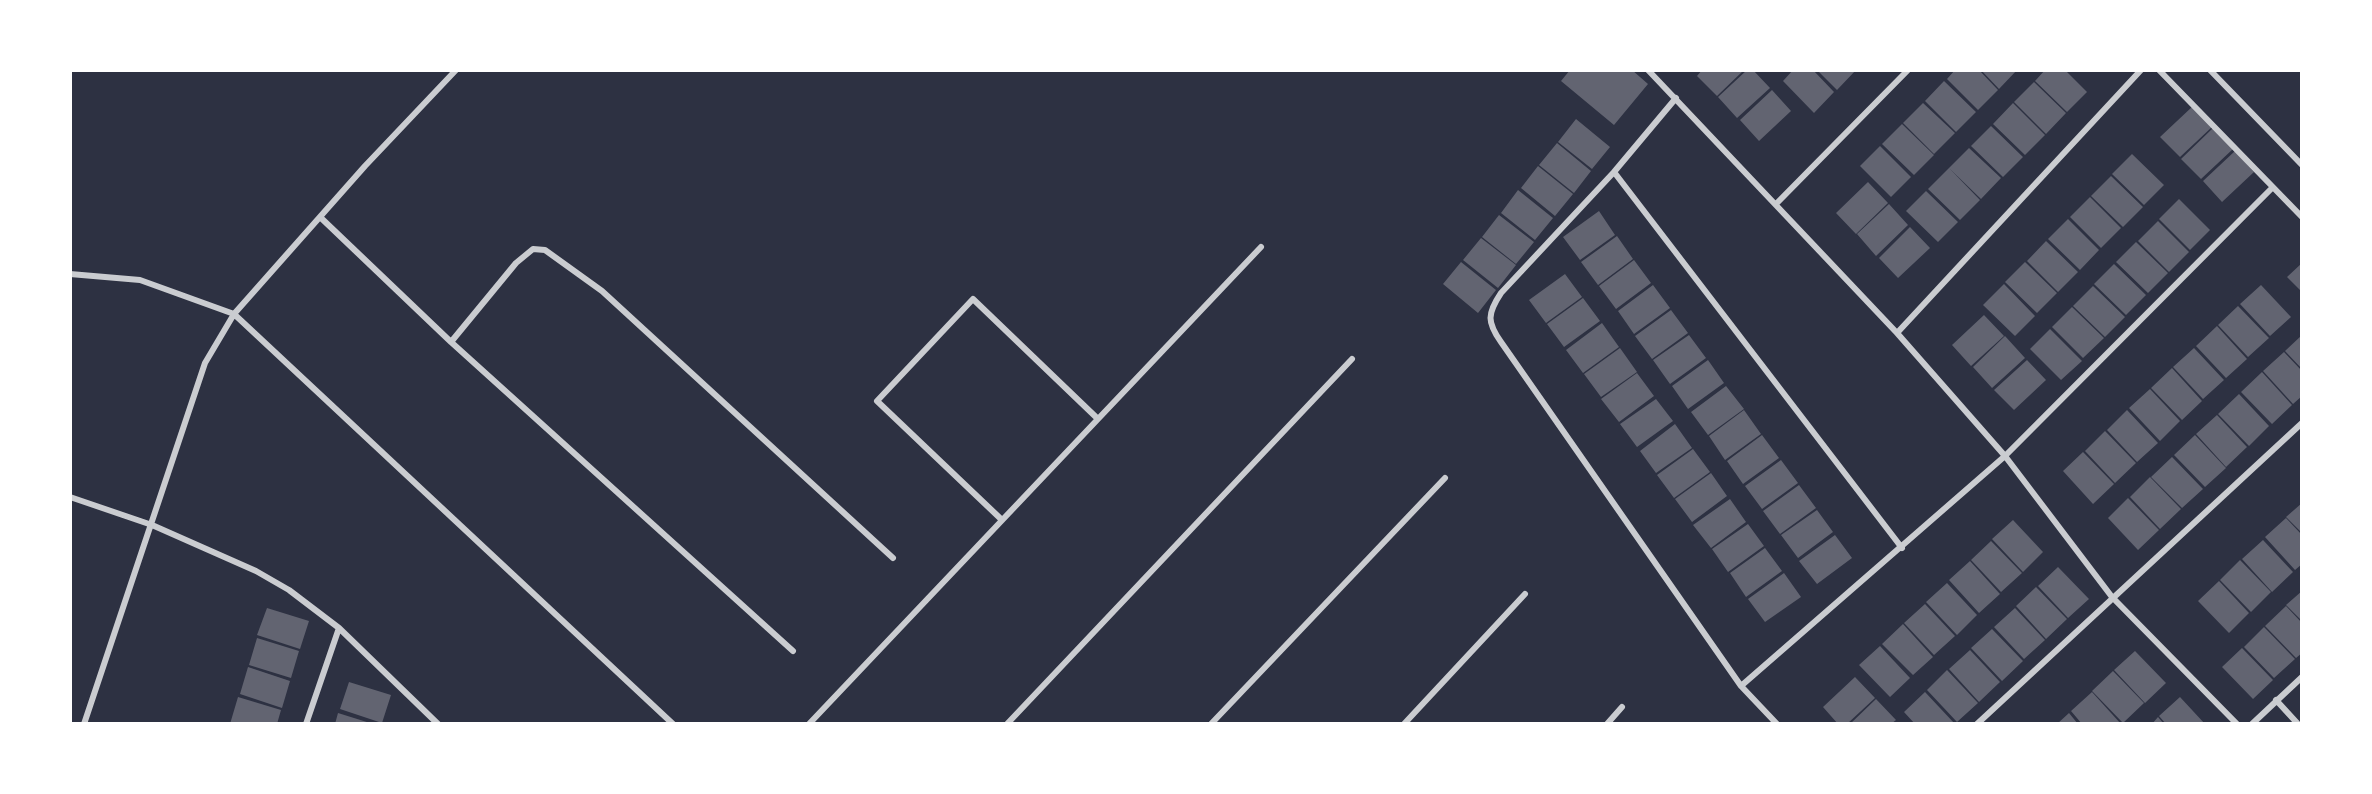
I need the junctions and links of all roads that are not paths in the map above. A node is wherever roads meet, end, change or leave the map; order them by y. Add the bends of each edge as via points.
1 (456, 70) edge
2 (1648, 70) edge
3 (1908, 70) edge
4 (2141, 70) edge
5 (2159, 70) edge
6 (2210, 70) edge
7 (1676, 98) junction
8 (2301, 165) edge
9 (1614, 172) junction
10 (2272, 188) junction
11 (1776, 204) junction
12 (320, 217) junction
13 (2301, 217) edge
14 (1261, 247) dead end
15 (70, 274) edge
16 (234, 314) junction
17 (1897, 333) junction
18 (451, 342) junction
19 (1352, 359) dead end
20 (1098, 419) junction
21 (2301, 423) edge
22 (2005, 456) junction
23 (1445, 478) dead end
24 (70, 497) edge
25 (1002, 520) junction
26 (152, 525) junction
27 (1902, 548) junction
28 (893, 558) dead end
29 (1525, 594) dead end
30 (2112, 597) junction
31 (339, 628) junction
32 (793, 651) dead end
33 (2301, 677) edge
34 (1741, 686) junction
35 (2276, 700) junction
36 (1622, 707) dead end
37 (84, 723) edge
38 (306, 723) edge
39 (438, 723) edge
40 (673, 723) edge
41 (809, 723) edge
42 (1007, 723) edge
43 (1211, 723) edge
44 (1404, 723) edge
45 (1607, 723) edge
46 (1777, 723) edge
47 (1977, 723) edge
48 (2237, 723) edge
49 (2252, 723) edge
50 (2298, 723) edge

1 - 12 street
2 - 7 street
3 - 11 street
4 - 17 street
5 - 10 street
6 - 8 street
7 - 9 street
7 - 11 street
9 - 27 street
9 - 34 street via 1501,293 1493,304 1492,329
10 - 13 street
10 - 22 street
11 - 17 street
12 - 16 street
12 - 18 street
14 - 20 street
15 - 16 street via 140,280
16 - 26 street via 205,363
16 - 40 street
17 - 22 street
18 - 28 street via 516,263 533,249 545,250 602,291
18 - 32 street
19 - 42 street
20 - 25 street
20 - 25 street via 973,299 877,400
21 - 30 street
22 - 27 street
22 - 30 street
23 - 43 street
24 - 26 street
25 - 41 street
26 - 31 street via 256,571 289,590
26 - 37 street
27 - 34 street
29 - 44 street
30 - 47 street
30 - 48 street
31 - 38 street
31 - 39 street
33 - 35 street
34 - 46 street
35 - 49 street
35 - 50 street
36 - 45 street

